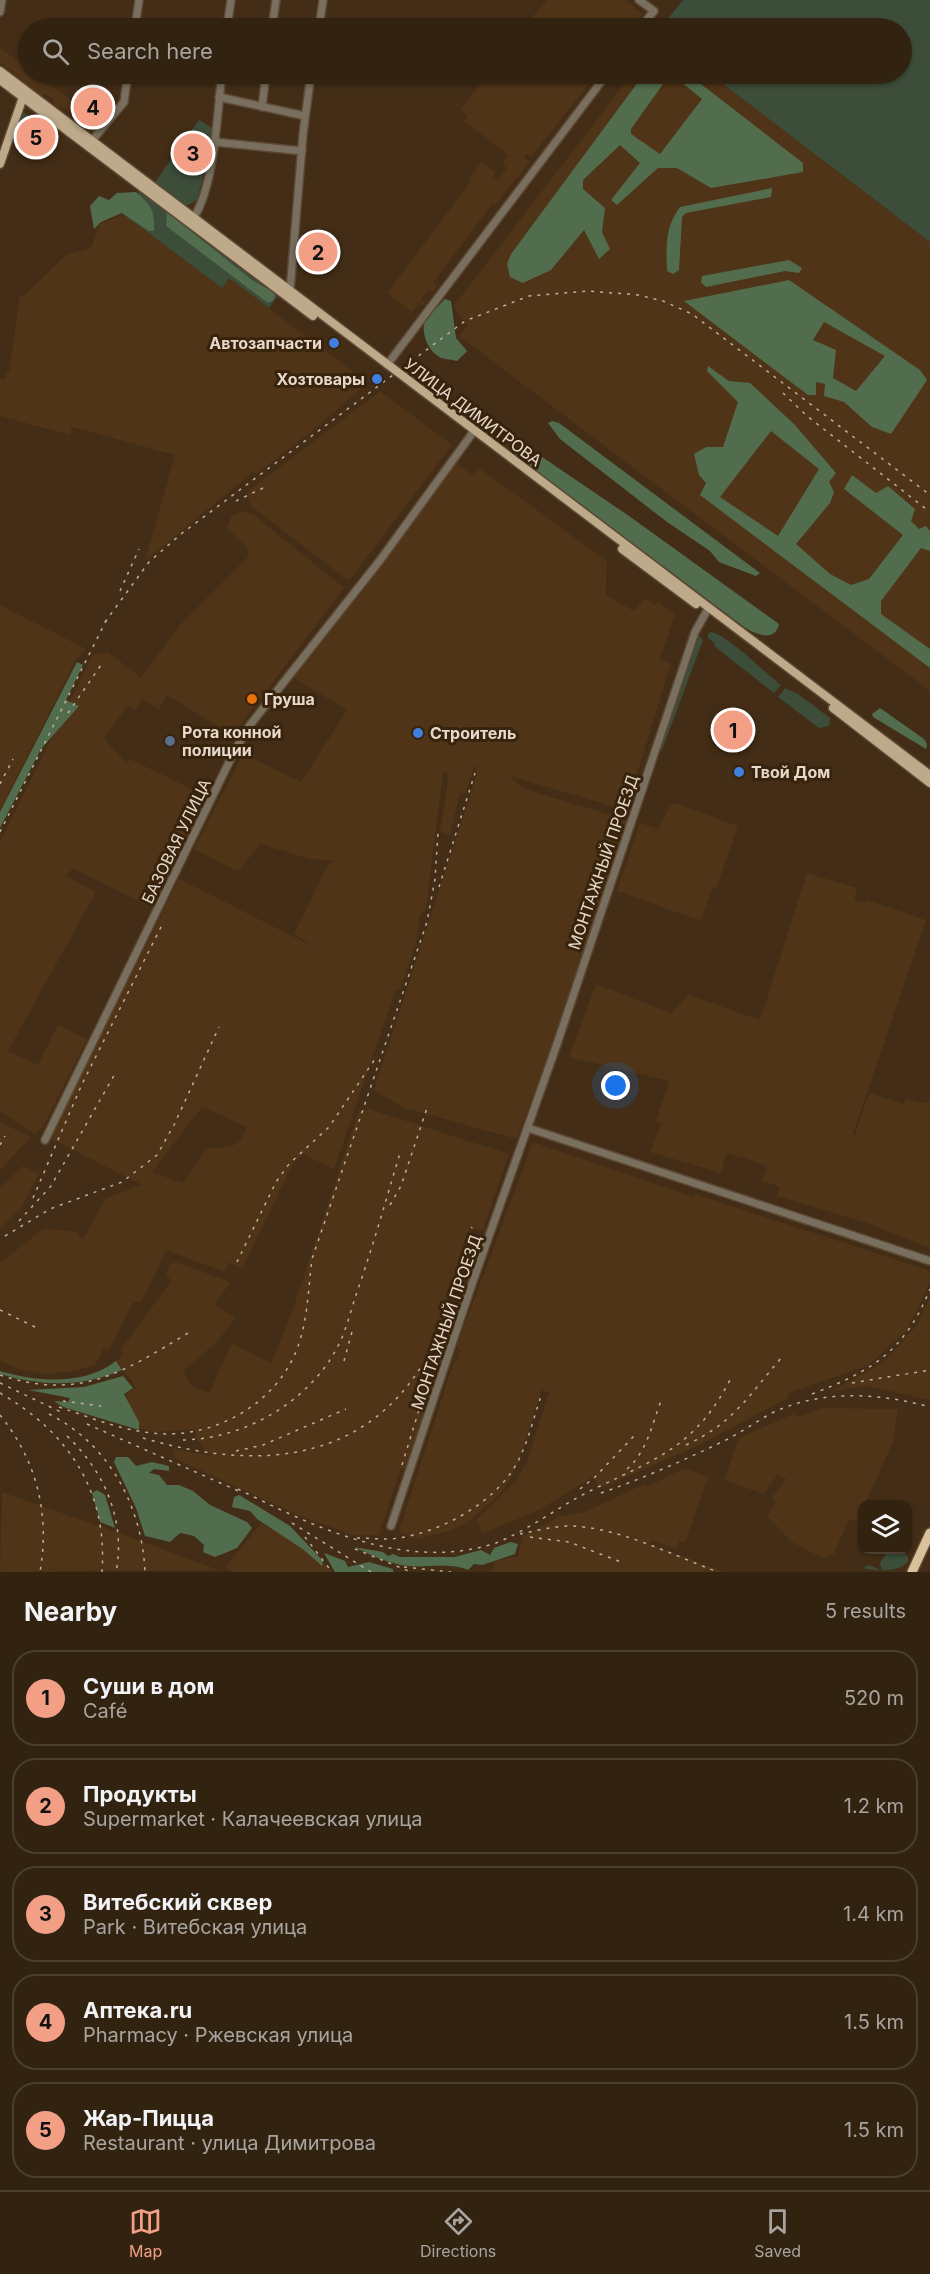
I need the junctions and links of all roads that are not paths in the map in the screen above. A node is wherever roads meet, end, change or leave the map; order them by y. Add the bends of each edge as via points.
1 (2, 0) edge
2 (139, 0) edge
3 (231, 0) edge
4 (276, 0) edge
5 (323, 0) edge
6 (639, 0) edge
7 (0, 12) edge
8 (136, 18) edge
9 (228, 18) edge
10 (273, 18) edge
11 (320, 18) edge
12 (648, 18) edge
13 (0, 71) edge
14 (0, 80) edge
15 (127, 84) edge
16 (221, 84) edge
17 (265, 84) edge
18 (310, 84) edge
19 (599, 84) edge
20 (24, 93) junction
21 (219, 97) junction
22 (262, 107) junction
23 (305, 116) junction
24 (91, 142) junction
25 (214, 142) junction
26 (302, 151) junction
27 (0, 164) edge
28 (194, 217) junction
29 (288, 294) junction
30 (387, 365) junction
31 (473, 433) junction
32 (707, 609) junction
33 (930, 775) edge
34 (930, 783) edge
35 (528, 1128) junction
36 (45, 1140) dead end
37 (930, 1261) edge
38 (391, 1526) dead end
39 (930, 1533) edge
40 (912, 1572) edge

1 - 7 street
2 - 8 street
3 - 9 street
4 - 10 street
5 - 11 street
6 - 12 street via 654,11
13 - 20 main road, УЛИЦА ДИМИТРОВА
14 - 20 main road, УЛИЦА ДИМИТРОВА
15 - 24 street via 124,102
16 - 21 street
17 - 22 street
18 - 23 street
19 - 30 street
20 - 24 main road, УЛИЦА ДИМИТРОВА
20 - 27 main road
21 - 22 street
21 - 25 street
22 - 23 street
23 - 26 street
24 - 28 main road, УЛИЦА ДИМИТРОВА
24 - 29 main road, УЛИЦА ДИМИТРОВА
25 - 26 street
25 - 28 street via 203,199
26 - 29 street
28 - 29 main road, УЛИЦА ДИМИТРОВА
29 - 30 main road, УЛИЦА ДИМИТРОВА
29 - 31 main road, УЛИЦА ДИМИТРОВА
30 - 31 main road, УЛИЦА ДИМИТРОВА
31 - 32 main road, УЛИЦА ДИМИТРОВА
31 - 36 street, БАЗОВАЯ УЛИЦА via 245,734
32 - 33 main road, УЛИЦА ДИМИТРОВА
32 - 34 main road, УЛИЦА ДИМИТРОВА
32 - 35 street, МОНТАЖНЫЙ ПРОЕЗД via 695,632
35 - 37 street
35 - 38 street, МОНТАЖНЫЙ ПРОЕЗД
39 - 40 highway

